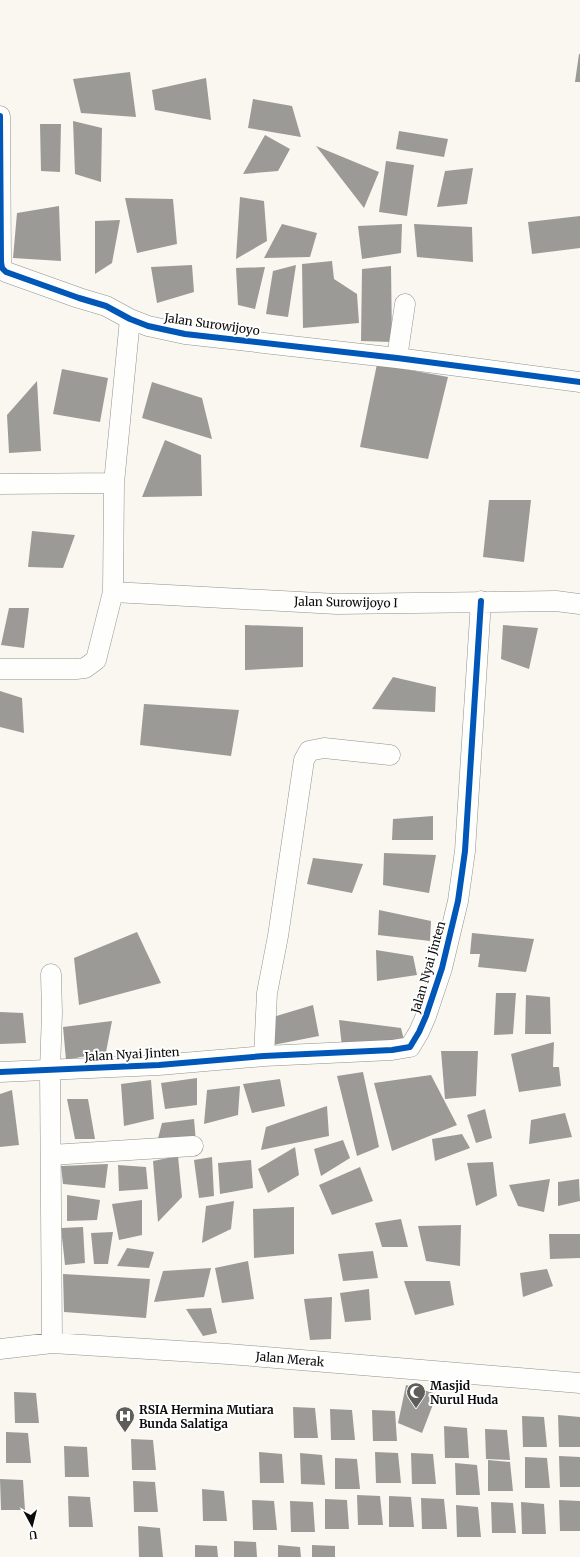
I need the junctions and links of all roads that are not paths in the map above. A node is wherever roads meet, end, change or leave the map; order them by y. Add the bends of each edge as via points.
1 (0, 116) edge
2 (405, 304) dead end
3 (130, 319) junction
4 (396, 358) junction
5 (580, 382) edge
6 (114, 483) junction
7 (0, 484) edge
8 (113, 592) junction
9 (481, 601) junction
10 (580, 604) edge
11 (0, 669) edge
12 (390, 755) dead end
13 (51, 974) dead end
14 (264, 1056) junction
15 (50, 1070) junction
16 (0, 1072) edge
17 (193, 1146) dead end
18 (51, 1155) junction
19 (52, 1343) junction
20 (0, 1349) edge
21 (580, 1383) edge

1 - 3 street, Jalan Surowijoyo via 2,268 13,275 106,306
2 - 4 street
3 - 4 street, Jalan Surowijoyo via 148,326 185,334
3 - 6 street
4 - 5 street, Jalan Surowijoyo
6 - 7 street
6 - 8 street
8 - 9 street, Jalan Surowijoyo I via 337,604
8 - 11 street via 96,660 85,668
9 - 10 street, Jalan Surowijoyo I via 556,601
9 - 14 street, Jalan Nyai Jinten via 465,852 458,901 442,968 419,1032 410,1047 392,1050
12 - 14 street via 324,748 309,751 304,760 278,936 267,992
13 - 15 street
14 - 15 street, Jalan Nyai Jinten via 159,1065
15 - 16 street, Jalan Nyai Jinten
15 - 18 street
17 - 18 street
18 - 19 street
19 - 20 street, Jalan Merak
19 - 21 street, Jalan Merak via 228,1354

